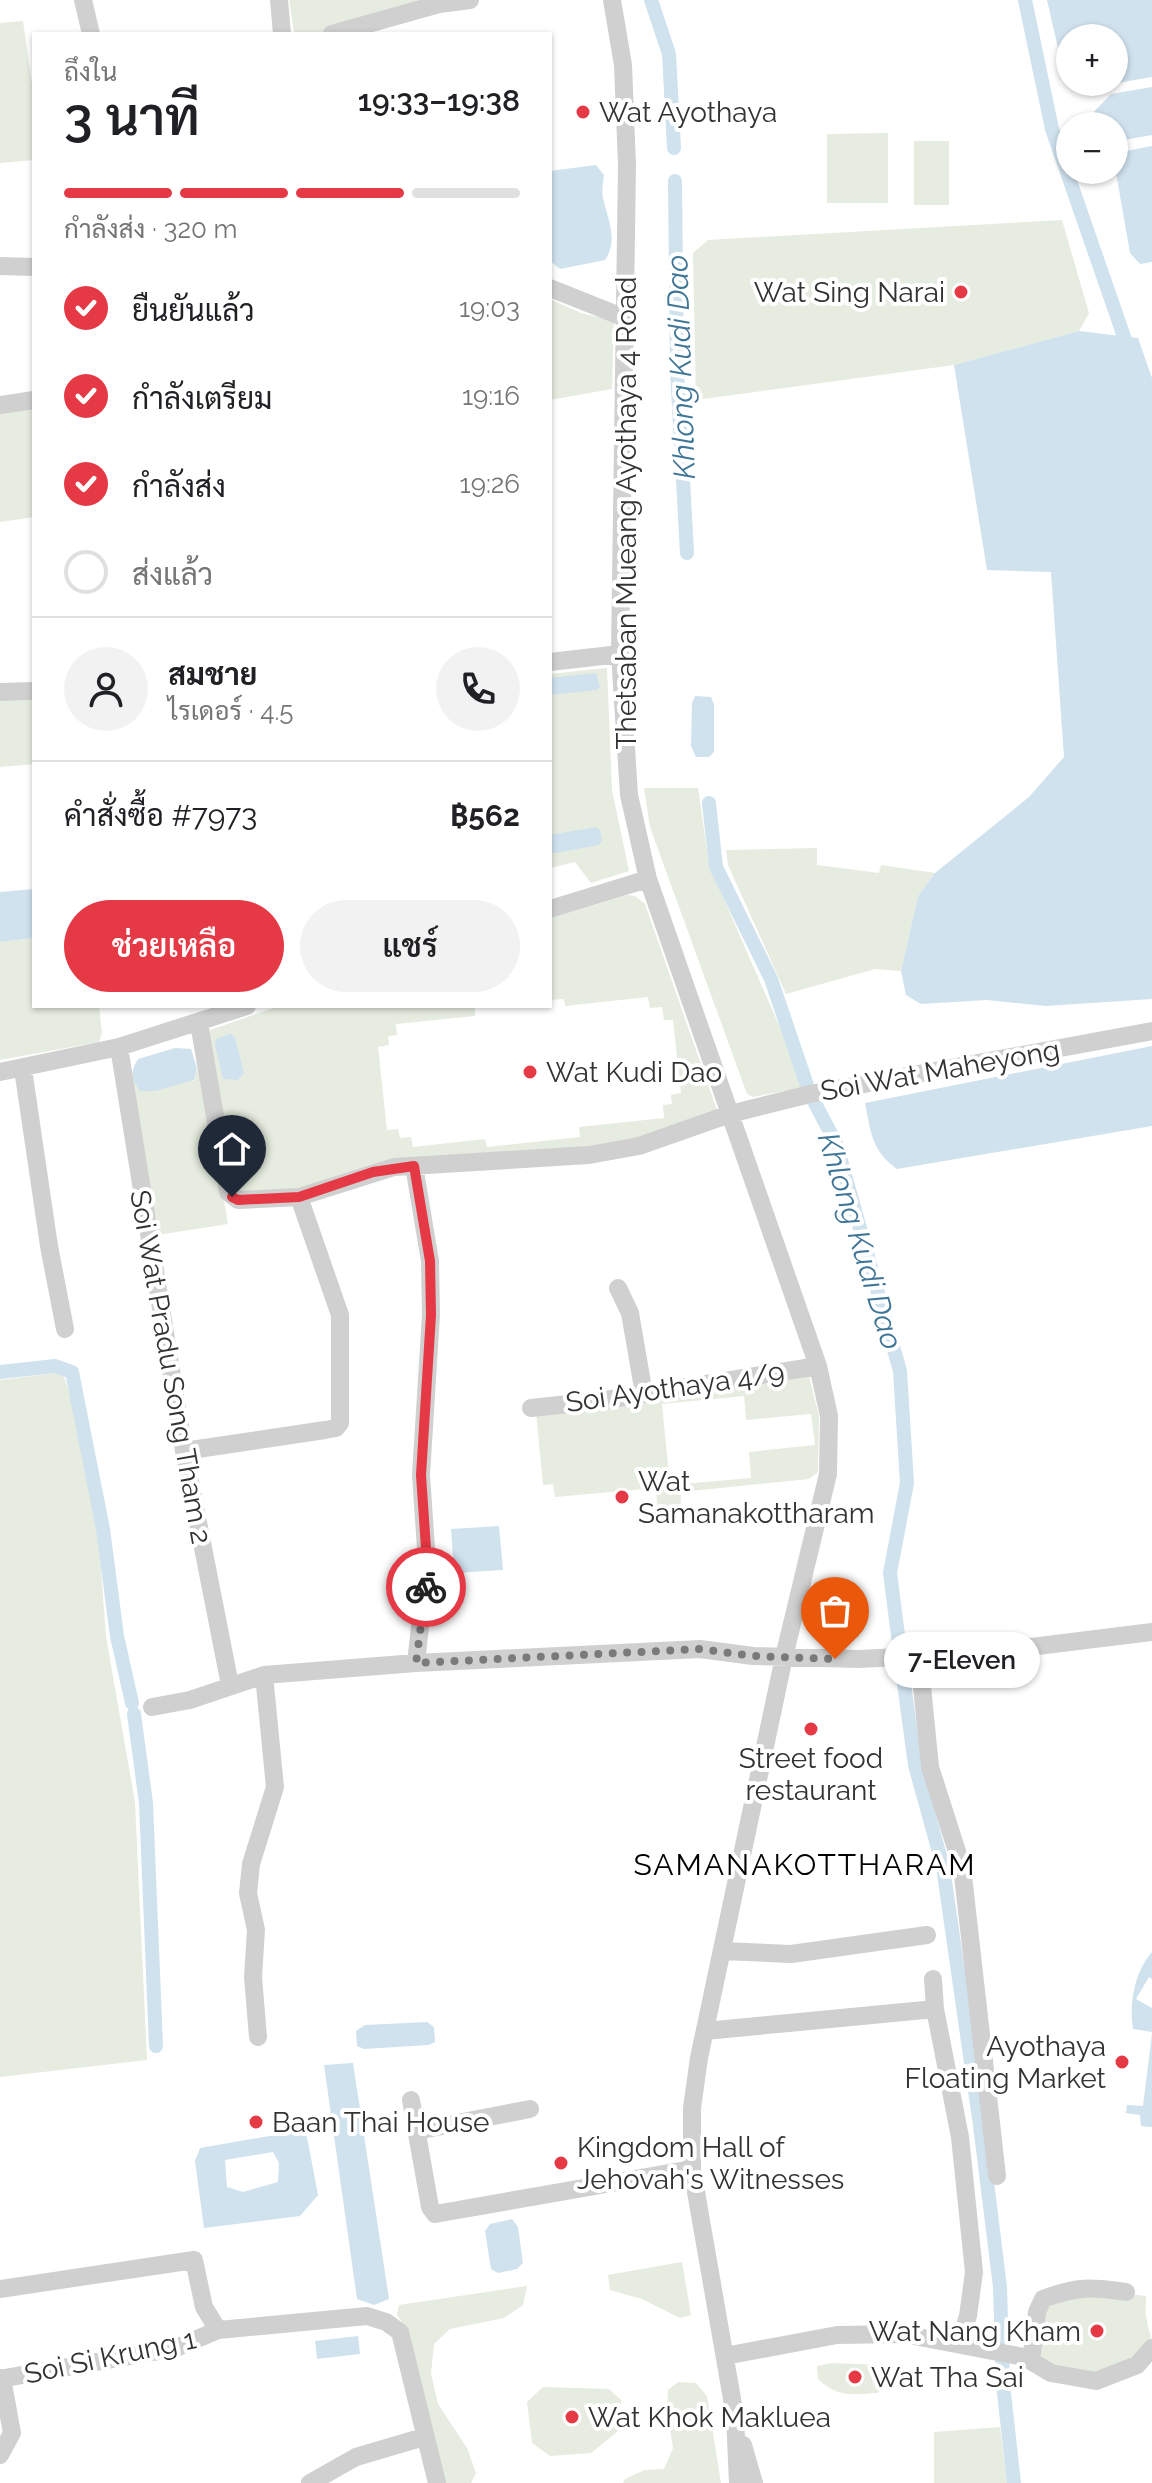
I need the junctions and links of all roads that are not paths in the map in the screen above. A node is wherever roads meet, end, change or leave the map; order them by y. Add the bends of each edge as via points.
1 (83, 0) edge
2 (279, 0) edge
3 (470, 0) edge
4 (612, 0) edge
5 (91, 32) edge
6 (282, 32) edge
7 (339, 32) edge
8 (0, 266) edge
9 (32, 267) edge
10 (552, 289) edge
11 (625, 318) junction
12 (32, 400) edge
13 (0, 405) edge
14 (620, 654) junction
15 (552, 662) edge
16 (32, 691) edge
17 (0, 692) edge
18 (648, 879) junction
19 (552, 908) edge
20 (241, 1008) edge
21 (199, 1023) junction
22 (1152, 1031) edge
23 (119, 1047) junction
24 (23, 1069) junction
25 (0, 1072) edge
26 (730, 1114) junction
27 (414, 1166) junction
28 (299, 1197) junction
29 (618, 1288) dead end
30 (65, 1329) dead end
31 (818, 1366) junction
32 (644, 1394) junction
33 (531, 1408) dead end
34 (184, 1451) junction
35 (1152, 1632) edge
36 (919, 1656) junction
37 (784, 1657) junction
38 (416, 1663) junction
39 (264, 1675) junction
40 (230, 1685) junction
41 (152, 1707) dead end
42 (927, 1935) dead end
43 (722, 1951) junction
44 (933, 1979) dead end
45 (935, 2009) junction
46 (705, 2031) junction
47 (258, 2037) dead end
48 (411, 2100) dead end
49 (530, 2109) dead end
50 (416, 2131) junction
51 (692, 2169) junction
52 (997, 2176) dead end
53 (0, 2289) edge
54 (1126, 2292) dead end
55 (218, 2330) junction
56 (964, 2344) junction
57 (1152, 2348) edge
58 (725, 2356) junction
59 (1027, 2359) junction
60 (1, 2378) edge
61 (735, 2416) junction
62 (424, 2437) junction
63 (0, 2455) edge
64 (310, 2483) edge
65 (437, 2483) edge
66 (738, 2483) edge
67 (754, 2483) edge

1 - 5 street
2 - 6 street
3 - 7 street
4 - 11 street, Thetsaban Mueang Ayothaya 4 Road via 623,65
8 - 9 street
10 - 11 street
11 - 14 street, Thetsaban Mueang Ayothaya 4 Road
12 - 13 street
14 - 15 street
14 - 18 street, Thetsaban Mueang Ayothaya 4 Road via 629,795
16 - 17 street
18 - 19 street
18 - 26 street, Thetsaban Mueang Ayothaya 4 Road
20 - 21 street
21 - 23 street
21 - 28 street, Soi Wat Maheyong via 228,1192 238,1200
22 - 26 street, Soi Wat Maheyong via 810,1094
23 - 24 street
23 - 34 street, Soi Wat Pradu Song Tham 2
24 - 25 street
24 - 30 street
26 - 27 street, Soi Wat Maheyong via 639,1146 589,1155
26 - 31 street, Thetsaban Mueang Ayothaya 4 Road
27 - 28 street, Soi Wat Maheyong via 373,1172
27 - 38 street via 430,1261 431,1315 421,1475 427,1563
28 - 34 street via 340,1315 340,1423 325,1430
29 - 32 street via 630,1313
31 - 32 street, Soi Ayothaya 4/9
31 - 37 street, Thetsaban Mueang Ayothaya 4 Road via 829,1416 828,1474
32 - 33 street, Soi Ayothaya 4/9
34 - 40 street, Soi Wat Pradu Song Tham 2
35 - 36 street
36 - 37 street
36 - 52 street via 930,1767 962,1867
37 - 38 street via 700,1649
37 - 43 street, Thetsaban Mueang Ayothaya 4 Road
38 - 39 street
39 - 40 street
39 - 47 street via 275,1787 251,1864 248,1893 256,1930
40 - 41 street
42 - 43 street via 791,1954
43 - 46 street, Thetsaban Mueang Ayothaya 4 Road
44 - 45 street
45 - 46 street
45 - 56 street via 960,2137 974,2272
46 - 51 street, Thetsaban Mueang Ayothaya 4 Road via 692,2108
48 - 50 street
49 - 50 street
50 - 51 street via 435,2214
51 - 58 street, Thetsaban Mueang Ayothaya 4 Road
53 - 55 street via 194,2260 204,2307
54 - 59 street via 1072,2288 1043,2299
55 - 60 street, Soi Si Krung 1 via 176,2348
55 - 62 street, Soi Si Krung 1 via 367,2316 386,2322 400,2332
56 - 58 street via 904,2334 837,2335
56 - 59 street
57 - 59 street via 1137,2365 1096,2381 1051,2373
58 - 61 street, Thetsaban Mueang Ayothaya 4 Road
60 - 63 street via 12,2433
61 - 66 street, Thetsaban Mueang Ayothaya 4 Road
61 - 67 street, Thetsaban Mueang Ayothaya 4 Road
62 - 64 street via 356,2457
62 - 65 street, Soi Si Krung 1

